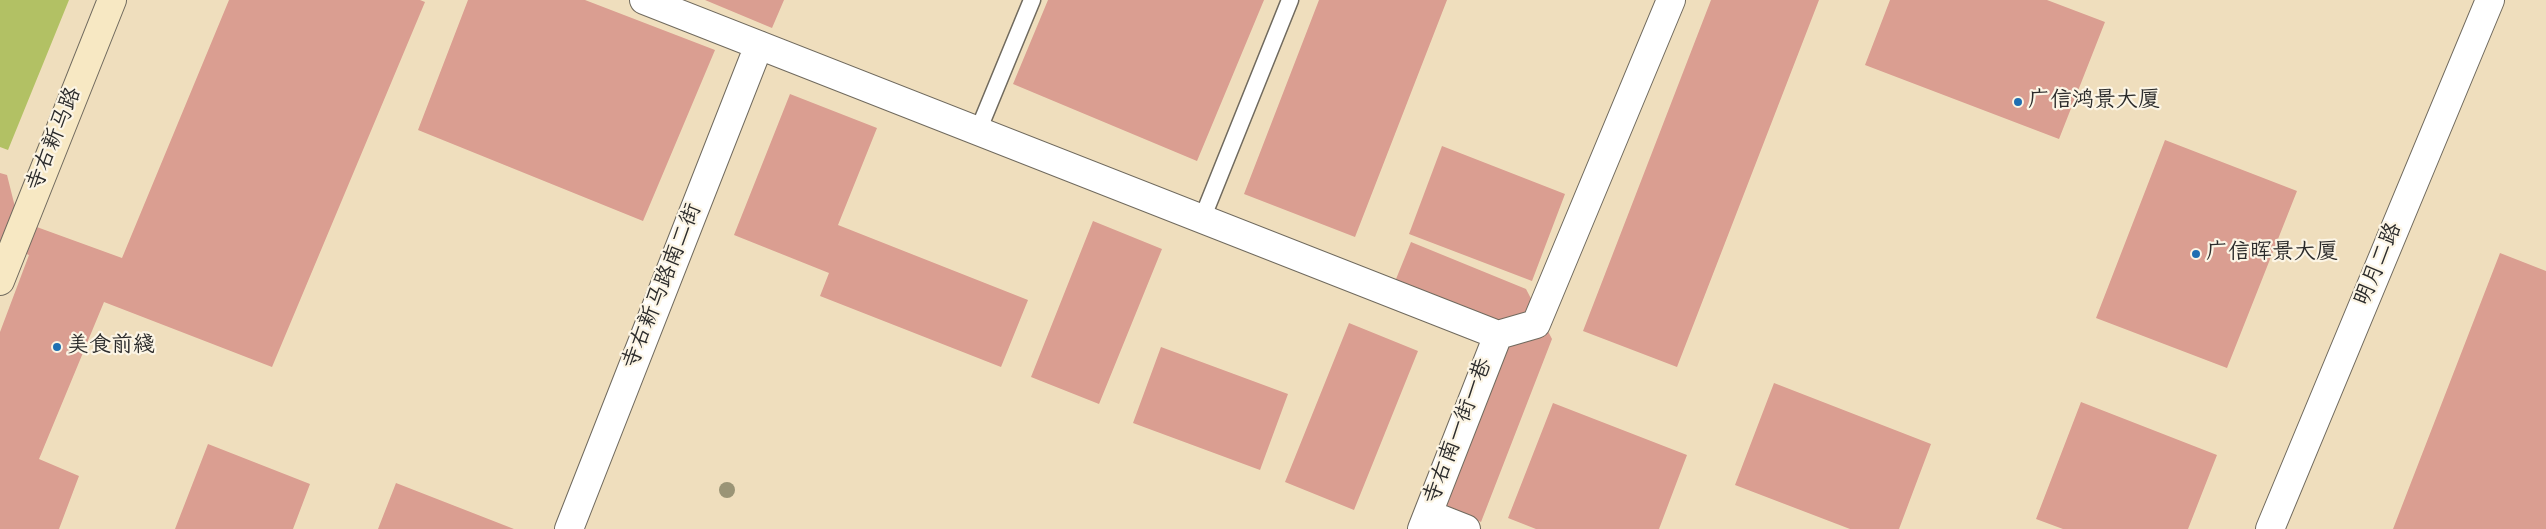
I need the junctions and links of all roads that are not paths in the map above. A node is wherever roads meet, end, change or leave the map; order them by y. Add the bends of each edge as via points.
1 (112, 0) edge
2 (644, 0) edge
3 (1032, 0) edge
4 (1290, 0) edge
5 (1671, 0) edge
6 (2490, 0) edge
7 (759, 45) junction
8 (978, 131) junction
9 (1202, 219) junction
10 (0, 281) edge
11 (1498, 335) junction
12 (1425, 521) edge
13 (569, 529) edge
14 (1466, 529) edge
15 (2270, 529) edge

1 - 10 main road, 寺右新马路
2 - 7 street
3 - 8 lane
4 - 9 lane
5 - 11 street via 1536,324
6 - 15 street, 明月二路
7 - 8 street
7 - 13 street, 寺右新马路南二街
8 - 9 street
9 - 11 street
11 - 12 street, 寺右南一街一巷
12 - 14 street

